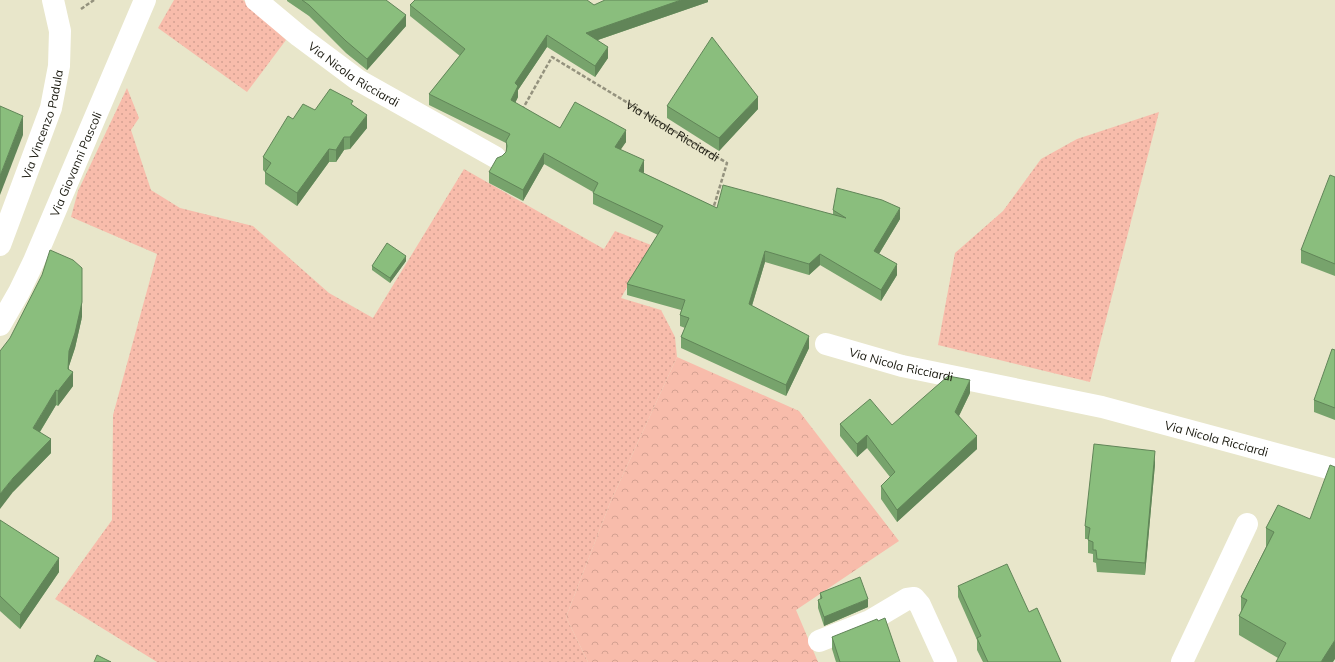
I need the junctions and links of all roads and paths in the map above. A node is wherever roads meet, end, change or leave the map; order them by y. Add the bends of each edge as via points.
1 (53, 0) edge
2 (145, 0) edge
3 (256, 0) edge
4 (521, 110) edge
5 (494, 157) dead end
6 (712, 215) edge
7 (0, 245) edge
8 (0, 325) edge
9 (826, 344) dead end
10 (1335, 470) edge
11 (1247, 524) dead end
12 (819, 641) dead end
13 (946, 662) edge
14 (1182, 662) edge

1 - 7 street, Via Vincenzo Padula via 60,30 59,66 50,108
2 - 8 street, Via Giovanni Pascoli via 34,261
3 - 5 street, Via Nicola Ricciardi via 298,36 358,80
4 - 6 path, Via Nicola Ricciardi via 552,57 727,163
9 - 10 street, Via Nicola Ricciardi via 902,366 1102,407
11 - 14 street
12 - 13 street via 870,621 907,599 914,598 920,605

